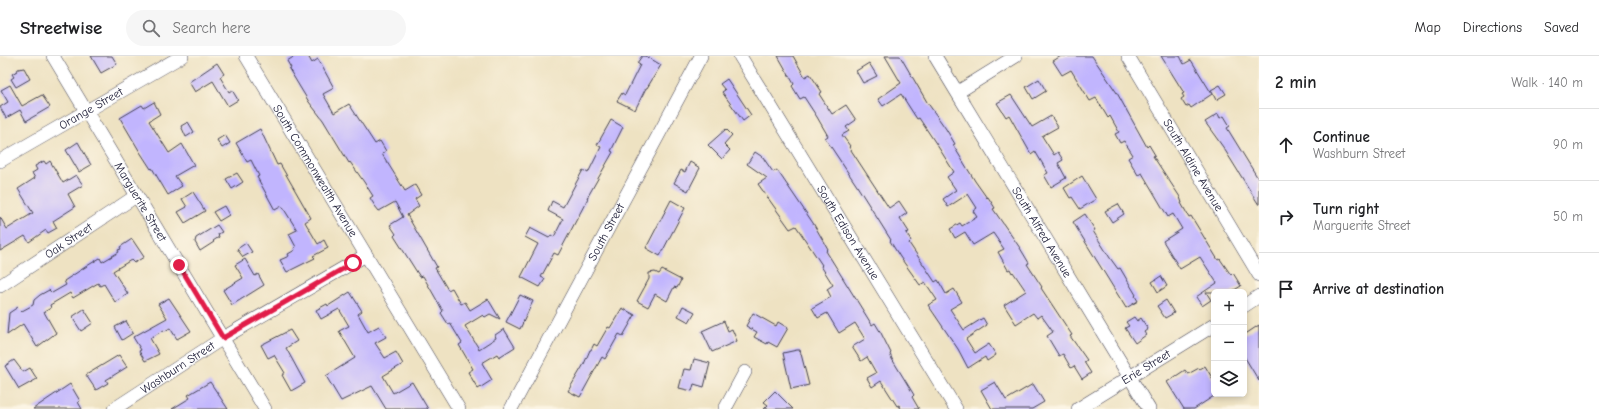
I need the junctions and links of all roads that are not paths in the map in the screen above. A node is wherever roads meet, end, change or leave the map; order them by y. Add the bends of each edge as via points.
1 (53, 56) edge
2 (182, 56) edge
3 (246, 56) edge
4 (702, 56) edge
5 (740, 56) edge
6 (935, 56) edge
7 (1016, 56) edge
8 (1128, 56) edge
9 (958, 92) junction
10 (86, 111) junction
11 (0, 161) edge
12 (136, 196) junction
13 (366, 255) junction
14 (1259, 275) edge
15 (0, 286) edge
16 (1259, 296) edge
17 (1247, 304) edge
18 (1212, 325) edge
19 (223, 338) junction
20 (744, 372) dead end
21 (1130, 378) junction
22 (114, 409) edge
23 (265, 409) edge
24 (460, 409) edge
25 (511, 409) edge
26 (725, 409) edge
27 (956, 409) edge
28 (1078, 409) edge
29 (1149, 409) edge

1 - 10 street, Marguerite Street
2 - 10 street, Orange Street
3 - 13 street, South Commonwealth Avenue
4 - 25 street, South Street
5 - 27 street, South Edison Avenue
6 - 9 street, South Alfred Avenue
7 - 9 street
8 - 14 street, South Aldine Avenue
9 - 21 street, South Alfred Avenue
10 - 11 street, Orange Street
10 - 12 street, Marguerite Street
12 - 15 street, Oak Street
12 - 19 street, Marguerite Street
13 - 19 street, Washburn Street
13 - 24 street, South Commonwealth Avenue
16 - 17 street
18 - 21 street, Erie Street
19 - 22 street, Washburn Street
19 - 23 street, Marguerite Street
20 - 26 street
21 - 28 street, Erie Street
21 - 29 street, South Alfred Avenue

